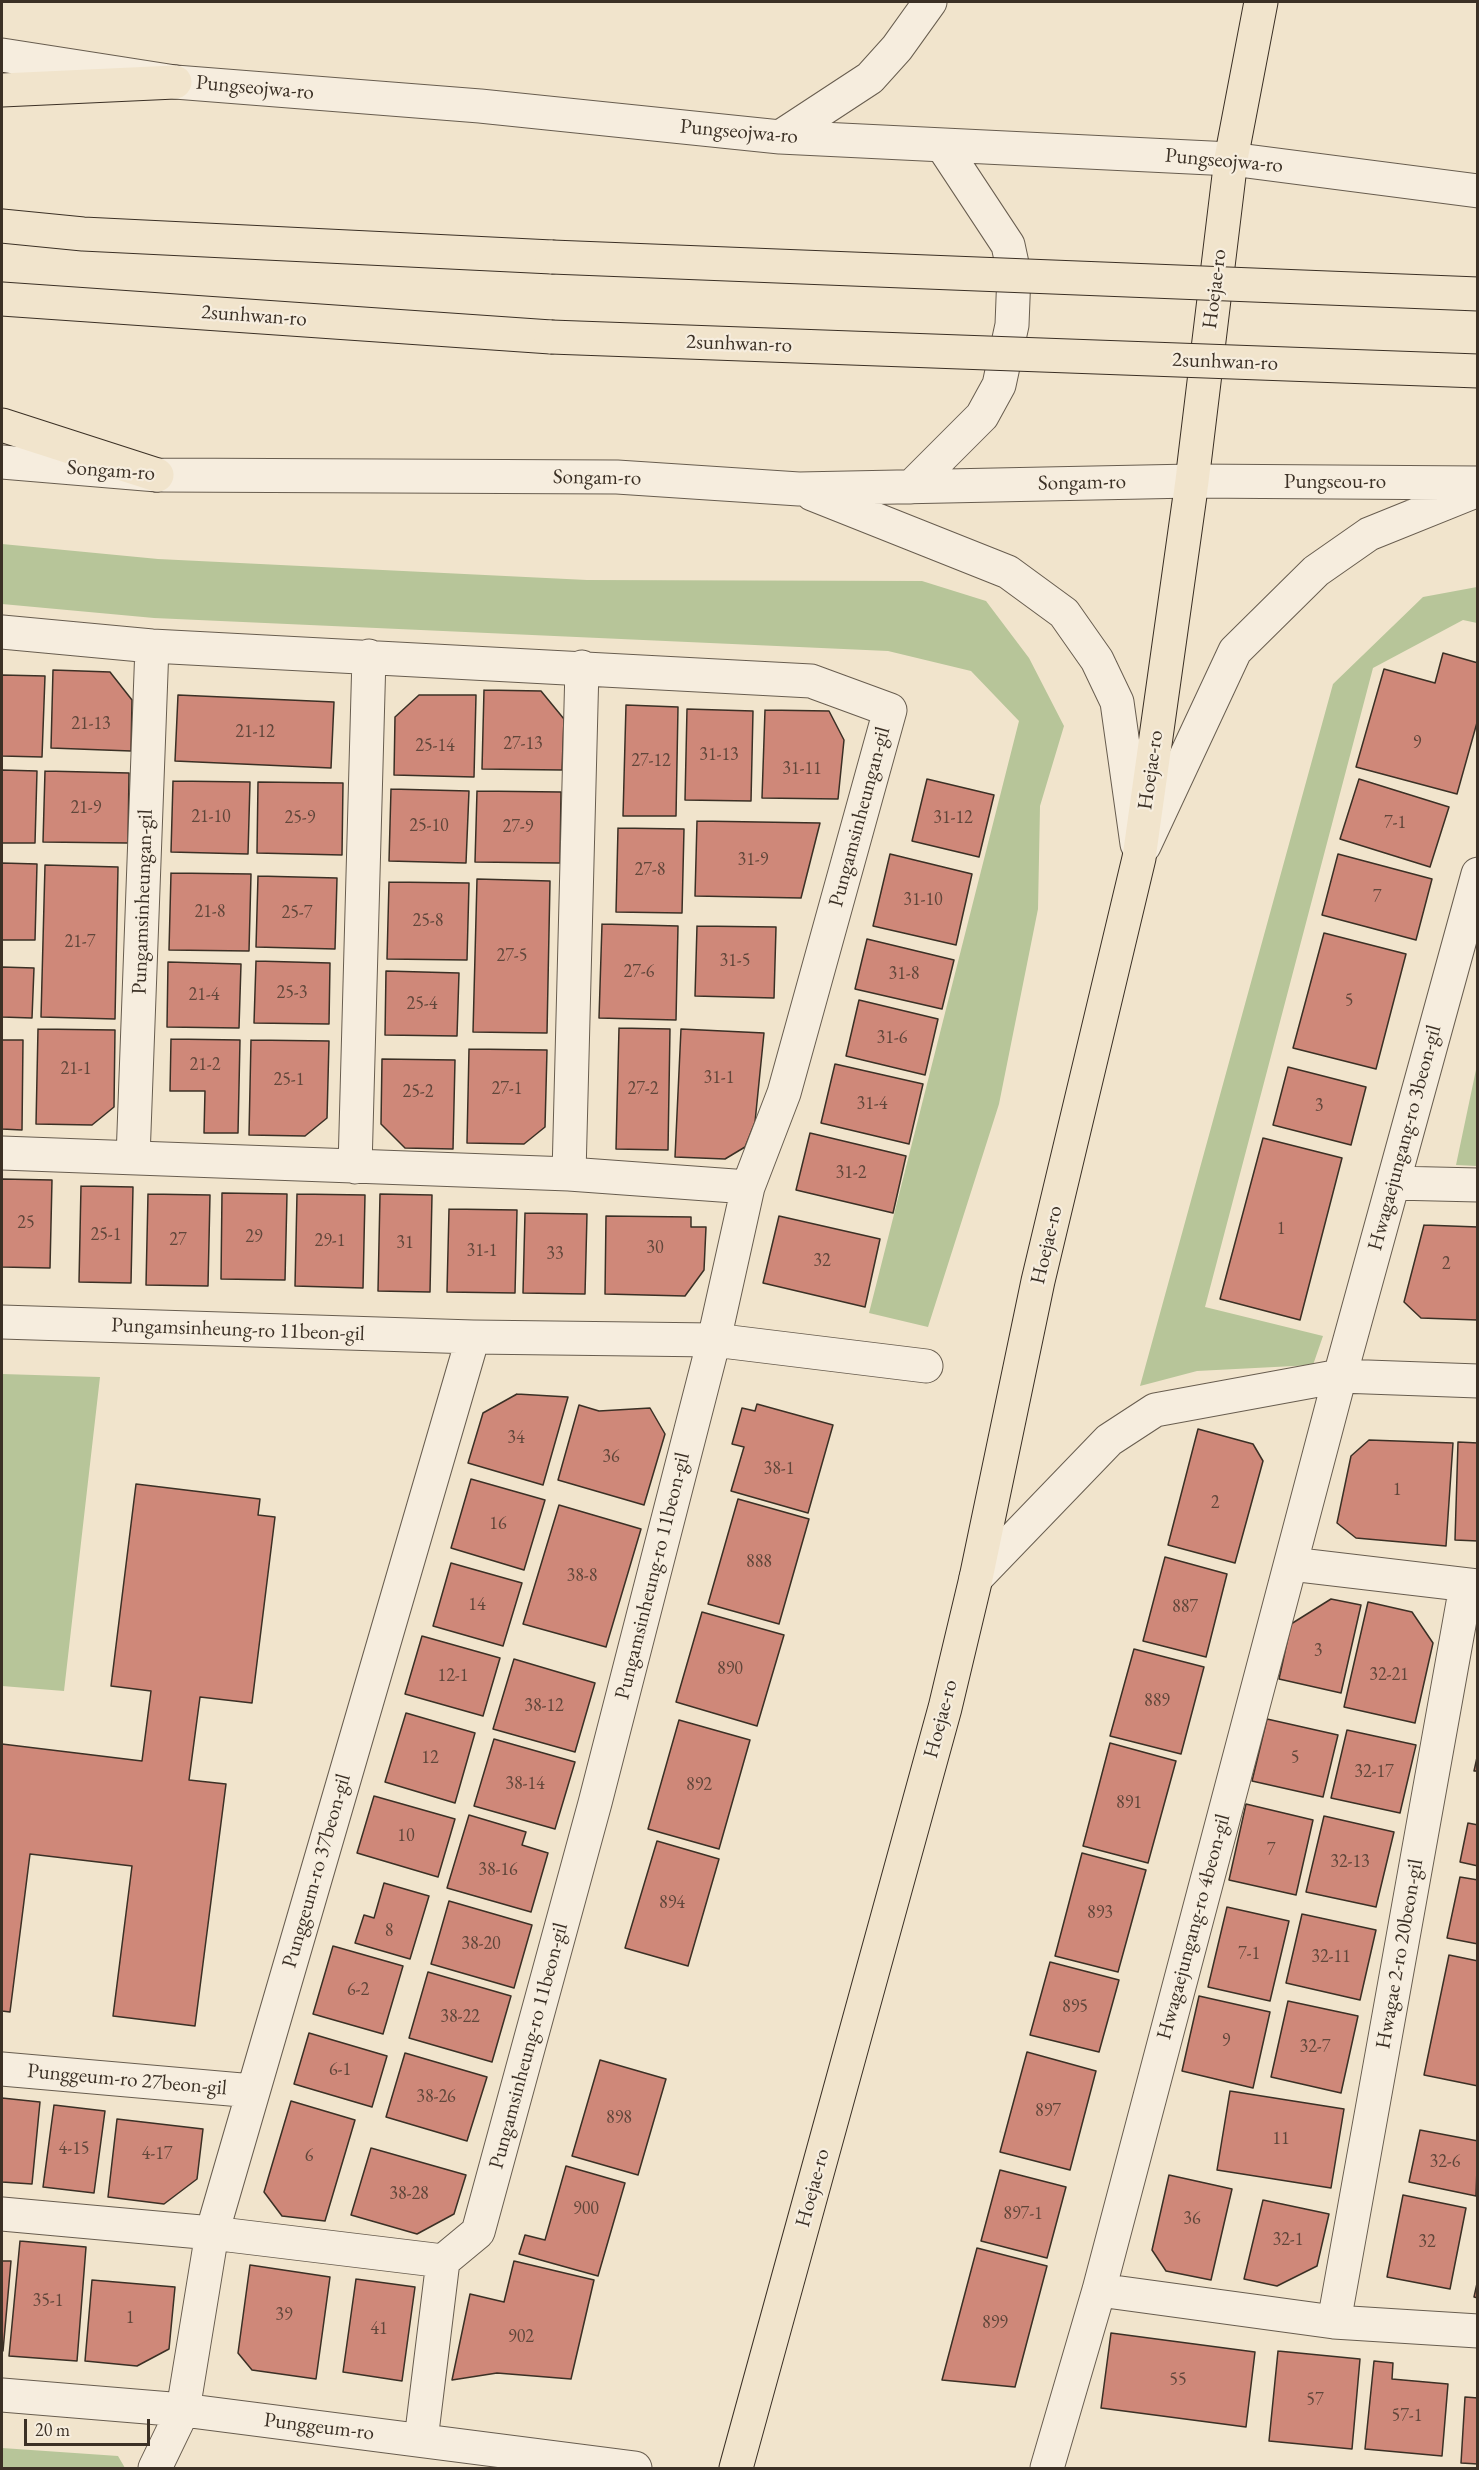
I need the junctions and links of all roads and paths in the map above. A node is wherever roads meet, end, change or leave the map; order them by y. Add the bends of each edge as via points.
1 (930, 2) edge
2 (1261, 2) edge
3 (2, 55) edge
4 (175, 81) junction
5 (2, 90) edge
6 (780, 137) junction
7 (942, 145) junction
8 (1231, 159) junction
9 (1478, 191) edge
10 (2, 226) edge
11 (1478, 294) edge
12 (2, 299) edge
13 (1478, 371) edge
14 (2, 425) edge
15 (2, 462) edge
16 (157, 475) junction
17 (1192, 481) junction
18 (1478, 483) edge
19 (911, 487) junction
20 (799, 489) junction
21 (1478, 490) edge
22 (2, 632) edge
23 (152, 646) junction
24 (369, 656) junction
25 (582, 667) junction
26 (1139, 858) junction
27 (1475, 892) edge
28 (2, 1153) edge
29 (133, 1158) junction
30 (355, 1167) junction
31 (569, 1174) junction
32 (1393, 1183) junction
33 (1478, 1185) edge
34 (748, 1187) junction
35 (2, 1322) edge
36 (473, 1337) junction
37 (714, 1340) junction
38 (926, 1366) dead end
39 (1340, 1376) junction
40 (1478, 1381) edge
41 (1291, 1564) junction
42 (976, 1578) junction
43 (1472, 1586) edge
44 (2, 2069) edge
45 (253, 2091) junction
46 (2, 2214) edge
47 (212, 2233) junction
48 (442, 2261) junction
49 (1099, 2290) junction
50 (1334, 2322) junction
51 (1478, 2331) edge
52 (2, 2395) edge
53 (183, 2410) junction
54 (421, 2440) junction
55 (155, 2469) edge
56 (635, 2469) edge
57 (736, 2469) edge
58 (1047, 2469) edge

1 - 6 street via 870,78
2 - 8 main road, Hoejae-ro
3 - 4 street, Pungseojwa-ro
4 - 5 main road
4 - 6 street, Pungseojwa-ro via 480,106
6 - 7 street, Pungseojwa-ro
7 - 8 street, Pungseojwa-ro
7 - 19 street via 1008,245 1014,273 1012,325 999,385 982,416
8 - 9 street, Pungseojwa-ro
8 - 17 main road, Hoejae-ro
10 - 11 main road, bridge via 83,234 552,257
12 - 13 main road, 2sunhwan-ro, bridge via 551,337
14 - 16 main road
15 - 16 street, Songam-ro
16 - 20 street, Songam-ro via 617,477
17 - 18 street, Pungseou-ro
17 - 19 street, Songam-ro
17 - 26 main road, Hoejae-ro
19 - 20 street, Songam-ro
20 - 26 street via 1008,572 1064,614 1097,660 1117,702
21 - 26 street via 1369,534 1316,571 1235,651
22 - 23 street, Pungamsinheungan-gil
23 - 24 street, Pungamsinheungan-gil
23 - 29 street, Pungamsinheungan-gil
24 - 25 street, Pungamsinheungan-gil
24 - 30 street
25 - 31 street
25 - 34 street, Pungamsinheungan-gil via 811,681 890,710 784,1092
26 - 42 main road, Hoejae-ro via 1038,1281
27 - 32 street, Hwagaejungang-ro 3beon-gil
28 - 29 street
29 - 30 street
30 - 31 street
31 - 34 street
32 - 33 street
32 - 39 street, Hwagaejungang-ro 3beon-gil
34 - 37 street, Pungamsinheungan-gil
35 - 36 street, Pungamsinheung-ro 11beon-gil
36 - 37 street, Pungamsinheung-ro 11beon-gil
36 - 45 street, Punggeum-ro 37beon-gil
37 - 38 street
37 - 48 street, Pungamsinheung-ro 11beon-gil via 595,1803 478,2232
39 - 40 street
39 - 41 street, Hwagaejungang-ro 4beon-gil
39 - 42 street via 1155,1410 1110,1440
41 - 43 street
41 - 49 street, Hwagaejungang-ro 4beon-gil
42 - 57 main road, Hoejae-ro via 945,1708
43 - 50 street, Hwagae 2-ro 20beon-gil
44 - 45 street, Punggeum-ro 27beon-gil
45 - 47 street, Punggeum-ro 37beon-gil
46 - 47 street
47 - 48 street
47 - 53 street, Punggeum-ro 37beon-gil
48 - 54 street
49 - 50 street
49 - 58 street, Hwagaejungang-ro 4beon-gil
50 - 51 street
52 - 53 street, Punggeum-ro
53 - 54 street, Punggeum-ro
53 - 55 street, Punggeum-ro 37beon-gil
54 - 56 street, Punggeum-ro

